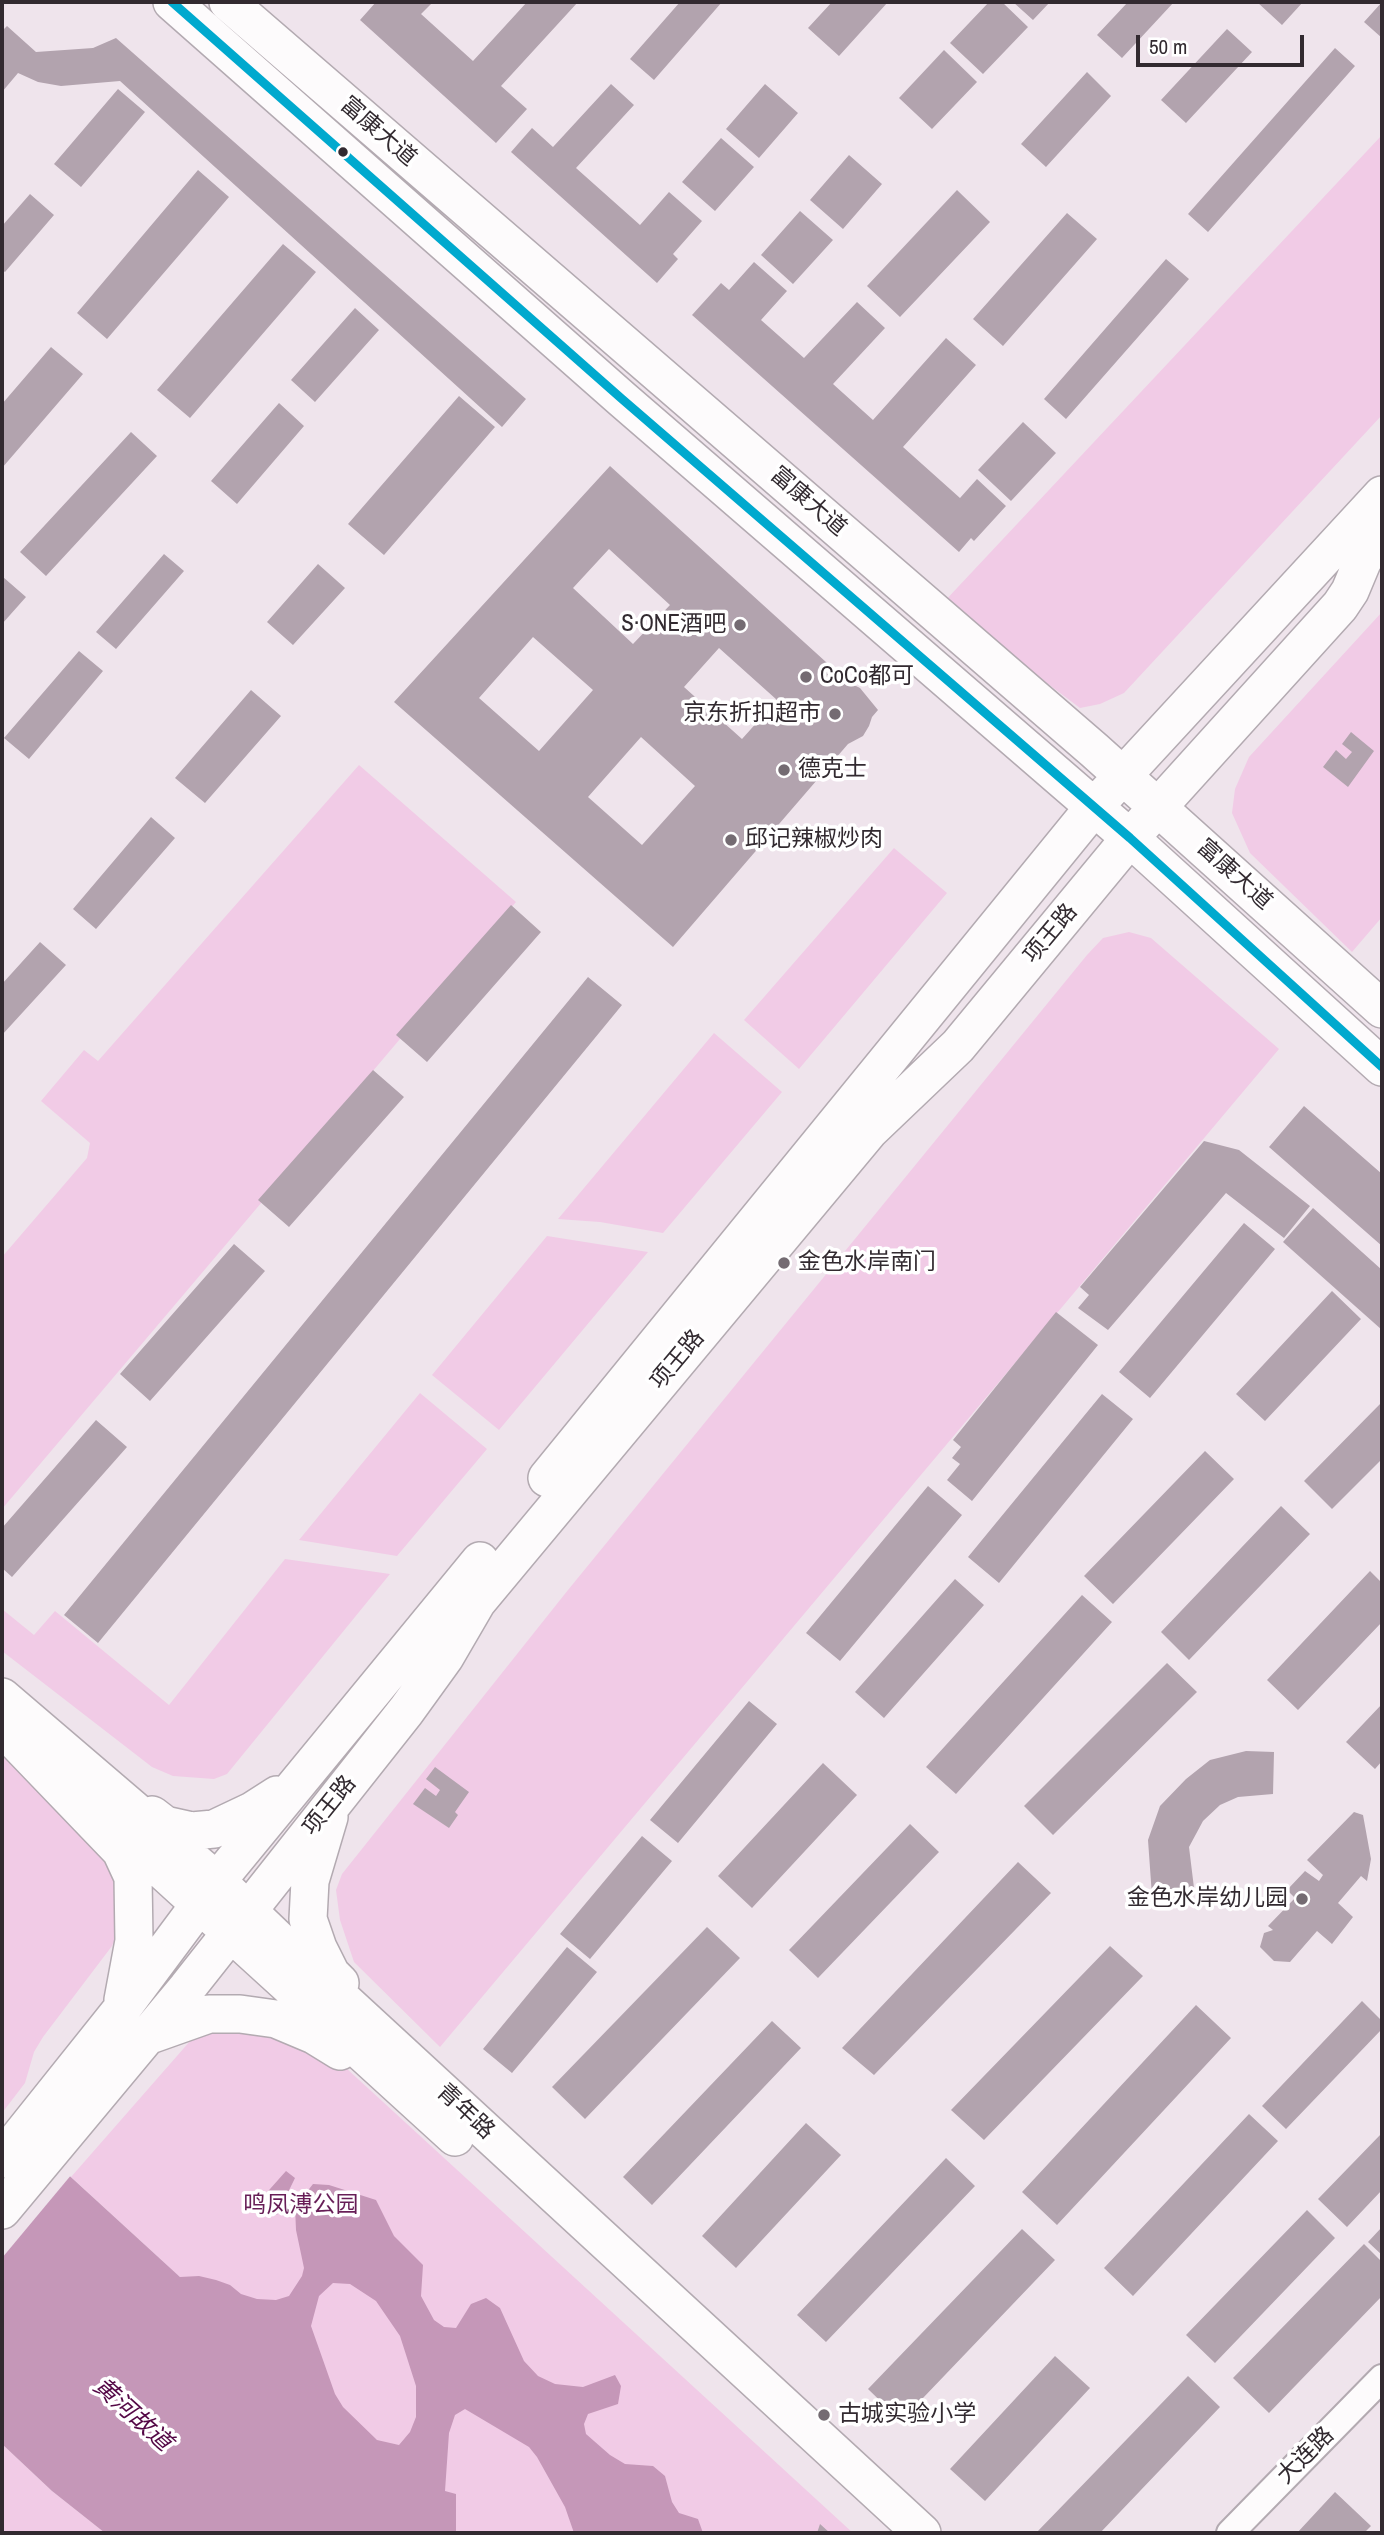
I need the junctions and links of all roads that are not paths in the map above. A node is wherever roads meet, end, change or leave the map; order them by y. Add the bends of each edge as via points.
1 (172, 2) edge
2 (238, 5) edge
3 (213, 39) junction
4 (1382, 495) edge
5 (1382, 535) edge
6 (1123, 775) junction
7 (1094, 807) junction
8 (1158, 807) junction
9 (1130, 838) junction
10 (1382, 1009) edge
11 (1382, 1067) edge
12 (5, 1715) edge
13 (302, 1779) junction
14 (335, 1799) junction
15 (208, 1892) junction
16 (238, 1921) junction
17 (121, 2010) junction
18 (146, 2036) junction
19 (412, 2080) junction
20 (47, 2129) junction
21 (2, 2159) edge
22 (2, 2210) edge
23 (1382, 2378) edge
24 (891, 2533) edge
25 (922, 2533) edge
26 (1230, 2533) edge

1 - 3 main road, 富康大道
2 - 3 main road
2 - 6 main road, 富康大道
3 - 7 main road, 富康大道
4 - 6 main road, 项王路
5 - 8 main road, 项王路 via 1363,560 1340,606
6 - 7 main road, 项王路
6 - 8 main road, 富康大道
7 - 9 main road, 富康大道
7 - 13 main road, 项王路
8 - 9 main road, 项王路
8 - 10 main road, 富康大道
9 - 11 main road, 富康大道
9 - 14 main road, 项王路 via 958,1046 870,1130 485,1592 428,1682
12 - 13 main road via 165,1825 192,1831 214,1829
12 - 15 main road, 青年路
12 - 17 main road via 121,1851 133,1877 134,1941
13 - 15 main road, 项王路
14 - 16 main road, 项王路
14 - 19 main road via 310,1881 309,1919 331,1974
15 - 16 main road, 青年路
15 - 17 main road, 项王路
16 - 18 main road, 项王路
16 - 19 main road, 青年路
17 - 20 main road, 项王路
18 - 19 main road via 209,2014 276,2019
18 - 20 main road, 项王路
19 - 24 main road, 青年路 via 623,2287
19 - 25 main road, 青年路
20 - 21 main road, 项王路
20 - 22 main road, 项王路
23 - 26 street, 大连路

